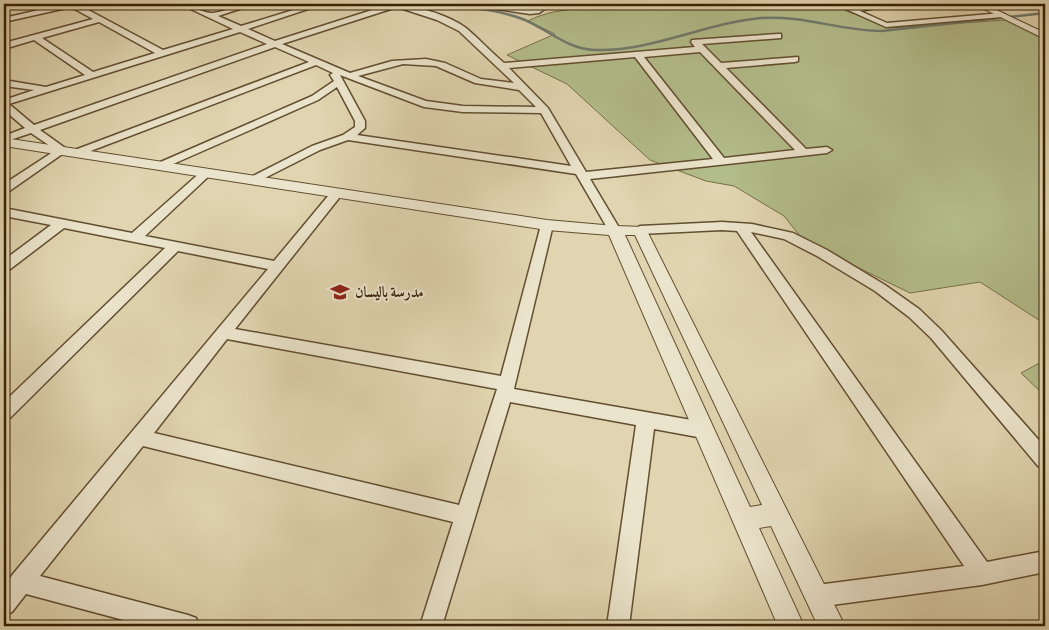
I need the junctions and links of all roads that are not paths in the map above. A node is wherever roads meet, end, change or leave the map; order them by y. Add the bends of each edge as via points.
1 (73, 4) edge
2 (184, 4) edge
3 (252, 4) edge
4 (320, 4) edge
5 (397, 4) edge
6 (477, 4) edge
7 (492, 4) edge
8 (547, 4) edge
9 (666, 4) edge
10 (758, 4) edge
11 (851, 4) edge
12 (892, 4) edge
13 (978, 4) edge
14 (862, 8) junction
15 (211, 16) junction
16 (1006, 17) junction
17 (4, 20) edge
18 (97, 20) junction
19 (240, 29) junction
20 (778, 36) dead end
21 (1045, 36) edge
22 (34, 37) junction
23 (275, 44) junction
24 (4, 46) edge
25 (702, 49) junction
26 (162, 53) junction
27 (638, 55) junction
28 (795, 59) dead end
29 (317, 62) junction
30 (502, 66) junction
31 (718, 66) junction
32 (332, 69) junction
33 (91, 75) junction
34 (349, 76) junction
35 (339, 82) junction
36 (4, 83) edge
37 (522, 87) junction
38 (48, 89) junction
39 (4, 104) edge
40 (544, 110) junction
41 (32, 129) junction
42 (346, 137) junction
43 (4, 140) edge
44 (827, 150) dead end
45 (69, 151) junction
46 (803, 152) junction
47 (721, 161) junction
48 (160, 166) junction
49 (206, 173) junction
50 (582, 174) junction
51 (253, 180) junction
52 (4, 189) edge
53 (337, 193) junction
54 (4, 212) edge
55 (61, 224) junction
56 (547, 225) junction
57 (741, 226) junction
58 (640, 230) junction
59 (615, 231) junction
60 (135, 238) junction
61 (175, 246) junction
62 (278, 266) junction
63 (4, 267) edge
64 (224, 332) junction
65 (506, 389) junction
66 (4, 412) edge
67 (646, 419) junction
68 (703, 430) junction
69 (139, 437) junction
70 (1045, 460) edge
71 (777, 514) junction
72 (466, 516) junction
73 (743, 519) junction
74 (1045, 562) edge
75 (982, 574) junction
76 (21, 582) junction
77 (817, 596) junction
78 (4, 604) edge
79 (188, 626) edge
80 (431, 626) edge
81 (618, 626) edge
82 (791, 626) edge
83 (832, 626) edge

1 - 17 street
1 - 18 street
2 - 15 street
3 - 15 street
4 - 19 street
5 - 23 street
5 - 30 street via 462,29
6 - 7 street
7 - 8 street via 530,12
9 - 10 street
11 - 14 street
12 - 14 street
13 - 16 street
14 - 16 street via 852,10 886,25
15 - 19 street
16 - 21 street
18 - 22 street
18 - 26 street
19 - 23 street
19 - 26 street
20 - 25 street via 695,42
22 - 24 street
22 - 33 street
23 - 29 street
23 - 41 street
25 - 27 street
25 - 31 street
26 - 33 street
27 - 30 street
27 - 47 street
28 - 31 street
29 - 32 street
29 - 45 street
30 - 37 street
31 - 46 street
32 - 34 street
32 - 35 street
33 - 38 street
34 - 37 street via 375,67 436,63 472,79
34 - 40 street via 424,104 463,109
35 - 42 street via 360,121 360,128
35 - 48 street via 315,98
36 - 38 street
37 - 40 street
38 - 39 street
39 - 41 street
40 - 50 street
41 - 43 street
41 - 45 street
42 - 50 street
42 - 51 street via 316,148
43 - 45 street
44 - 46 street
45 - 48 street
45 - 52 street
46 - 47 street
47 - 50 street
48 - 49 street
49 - 51 street
49 - 60 street
50 - 59 street
51 - 53 street
53 - 56 street
53 - 62 street
54 - 55 street
55 - 60 street
55 - 63 street
56 - 59 street
56 - 65 street
57 - 58 street
57 - 70 street via 777,233 800,242 899,301 936,334
57 - 75 street
58 - 59 street
58 - 71 street
59 - 68 street
60 - 61 street
61 - 62 street
61 - 66 street
62 - 64 street
64 - 65 street
64 - 69 street
65 - 67 street
65 - 72 street
67 - 68 street
67 - 81 street
68 - 73 street
69 - 72 street
69 - 76 street
71 - 73 street
71 - 77 street
72 - 80 street
73 - 82 street
74 - 75 street
75 - 77 street
76 - 78 street
76 - 79 street
77 - 83 street

